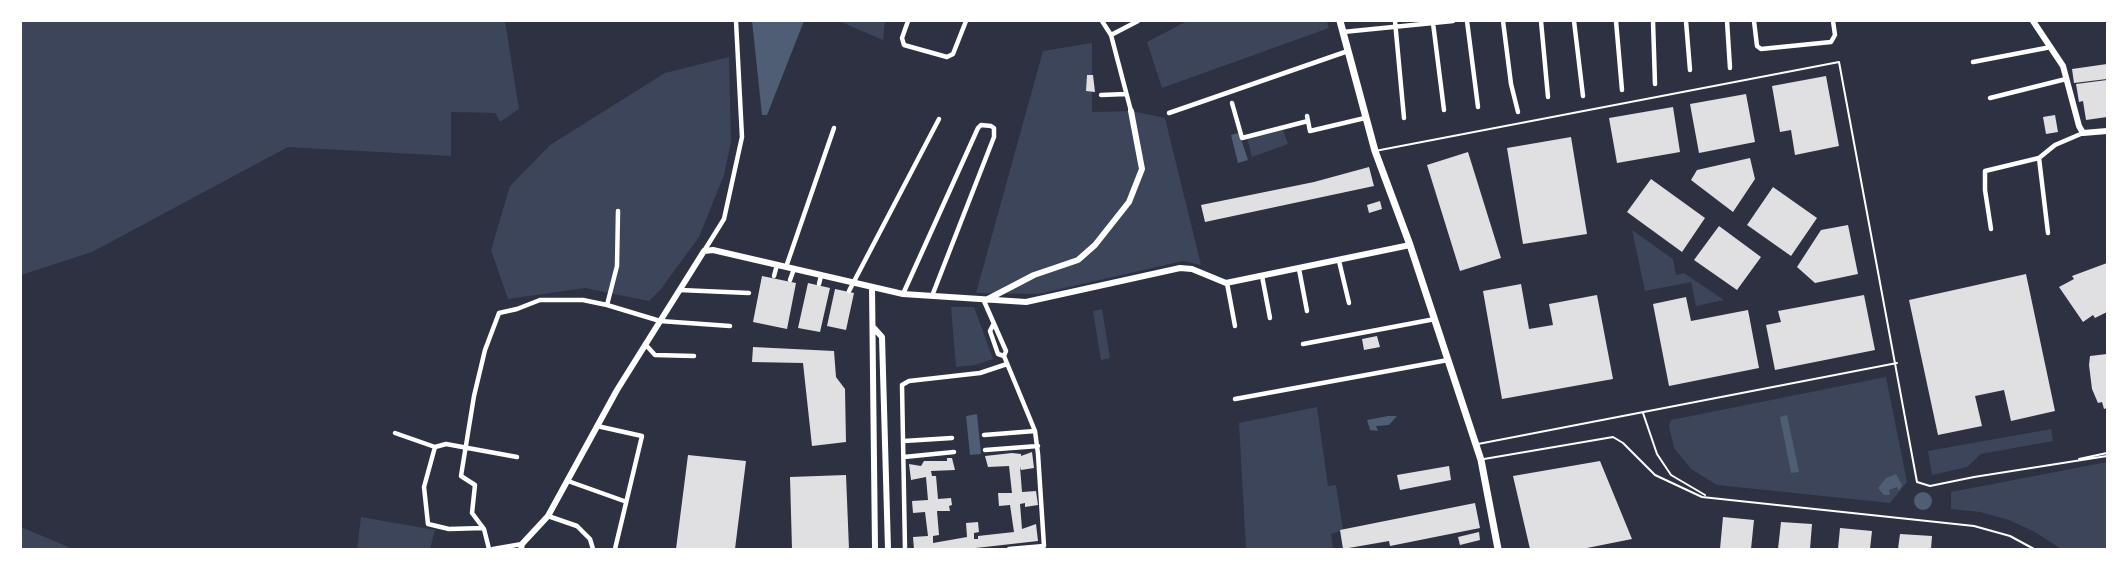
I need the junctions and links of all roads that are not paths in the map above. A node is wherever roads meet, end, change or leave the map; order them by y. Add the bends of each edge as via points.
1 (736, 21) edge
2 (908, 21) edge
3 (966, 21) edge
4 (1102, 21) edge
5 (1138, 21) edge
6 (1340, 21) edge
7 (1452, 21) edge
8 (1467, 21) edge
9 (1503, 21) edge
10 (1541, 21) edge
11 (1574, 21) edge
12 (1616, 21) edge
13 (1653, 21) edge
14 (1686, 21) edge
15 (1727, 21) edge
16 (1754, 21) edge
17 (1833, 21) edge
18 (2033, 21) edge
19 (1433, 23) junction
20 (1396, 24) edge
21 (1343, 32) junction
22 (1111, 35) junction
23 (2051, 47) junction
24 (1348, 51) junction
25 (1974, 62) dead end
26 (1730, 68) dead end
27 (1690, 70) dead end
28 (2066, 79) junction
29 (1655, 84) dead end
30 (1622, 90) dead end
31 (1126, 94) junction
32 (1101, 95) dead end
33 (1583, 96) dead end
34 (1548, 98) dead end
35 (1990, 98) dead end
36 (1232, 103) dead end
37 (1478, 107) dead end
38 (1444, 110) dead end
39 (1131, 111) joint
40 (1518, 112) dead end
41 (1168, 113) dead end
42 (1365, 118) junction
43 (1404, 118) dead end
44 (939, 119) dead end
45 (834, 128) dead end
46 (2107, 131) edge
47 (2083, 133) junction
48 (1375, 151) junction
49 (2039, 158) junction
50 (618, 211) dead end
51 (1991, 229) dead end
52 (2048, 233) dead end
53 (1410, 246) junction
54 (704, 250) junction
55 (1339, 261) junction
56 (777, 265) junction
57 (786, 267) junction
58 (794, 269) junction
59 (1299, 269) junction
60 (774, 276) dead end
61 (821, 276) junction
62 (1262, 276) junction
63 (790, 280) dead end
64 (853, 283) junction
65 (1227, 283) junction
66 (819, 284) dead end
67 (872, 287) junction
68 (679, 290) junction
69 (849, 291) dead end
70 (749, 293) dead end
71 (903, 294) junction
72 (932, 297) junction
73 (984, 301) junction
74 (1349, 303) dead end
75 (608, 305) junction
76 (1307, 311) dead end
77 (1270, 318) dead end
78 (1435, 319) junction
79 (660, 321) junction
80 (730, 326) dead end
81 (873, 326) junction
82 (1235, 326) dead end
83 (1303, 344) dead end
84 (645, 345) junction
85 (694, 356) dead end
86 (1448, 360) junction
87 (1897, 363) junction
88 (1007, 364) junction
89 (1235, 399) dead end
90 (1642, 412) junction
91 (597, 426) junction
92 (1035, 431) junction
93 (395, 433) dead end
94 (984, 435) dead end
95 (952, 438) dead end
96 (904, 441) junction
97 (1476, 445) junction
98 (1038, 446) junction
99 (435, 447) junction
100 (466, 448) junction
101 (985, 450) dead end
102 (954, 452) dead end
103 (2107, 454) edge
104 (517, 457) dead end
105 (904, 457) junction
106 (1481, 460) junction
107 (568, 481) junction
108 (1708, 497) junction
109 (624, 501) junction
110 (548, 516) junction
111 (483, 528) junction
112 (522, 546) edge
113 (491, 549) edge
114 (593, 549) edge
115 (615, 549) edge
116 (875, 549) edge
117 (888, 549) edge
118 (905, 549) edge
119 (1010, 549) edge
120 (1498, 549) edge
121 (2034, 549) edge

1 - 54 street via 742,136 724,219
2 - 3 street via 902,38 904,45 947,57 953,54
4 - 22 street
5 - 22 street
6 - 21 main road
7 - 19 street
8 - 37 street
9 - 40 street
10 - 34 street
11 - 33 street
12 - 30 street
13 - 29 street
14 - 27 street
15 - 26 street
16 - 17 street via 1757,46 1761,49 1831,42
18 - 23 street
19 - 20 street
19 - 38 street
20 - 21 street
20 - 43 street
21 - 24 main road
22 - 31 street
23 - 25 street
23 - 28 street
24 - 41 street
24 - 42 main road
28 - 35 street
28 - 47 street
31 - 32 street
31 - 39 street
36 - 42 street via 1242,138 1307,118 1310,131
39 - 73 street via 1142,169 1129,202 1078,260 1034,275
42 - 48 main road
44 - 64 street
45 - 57 street
46 - 47 street
47 - 49 street via 2055,145
48 - 53 main road
48 - 87 lane via 1839,62
49 - 51 street via 1986,171
49 - 52 street
50 - 75 street via 617,266
53 - 55 street
53 - 78 main road
54 - 56 street
54 - 68 street
55 - 59 street
55 - 74 street
56 - 57 street
56 - 60 street
57 - 58 street
58 - 61 street
58 - 63 street
59 - 62 street
59 - 76 street
61 - 64 street
61 - 66 street
62 - 65 street
62 - 77 street
64 - 67 street
64 - 69 street
65 - 73 street via 1180,268 1026,302
65 - 82 street
67 - 71 street
67 - 81 street
68 - 70 street
68 - 79 street
71 - 72 street
71 - 72 street via 978,129 981,125 991,126 994,137
72 - 73 street
73 - 88 street via 998,354 1004,356
75 - 79 street
75 - 100 street via 540,300 499,313 485,350
78 - 83 street
78 - 86 main road
79 - 80 street
79 - 84 street
81 - 116 street
81 - 117 street via 882,337
84 - 85 street via 655,355
84 - 91 street
86 - 89 street
86 - 97 main road
87 - 90 lane
87 - 103 lane via 1917,482 1930,486
88 - 92 street
88 - 96 street via 980,373 904,382
90 - 97 lane
90 - 108 lane via 1657,454 1671,475
91 - 107 street
91 - 109 street via 642,436
92 - 94 street
92 - 98 street
93 - 99 street
95 - 96 street
96 - 105 street
97 - 106 main road
98 - 101 street
98 - 119 street via 1044,546
99 - 100 street via 447,444
99 - 111 street via 424,487 428,524 449,529
100 - 104 street
100 - 111 street via 461,476 475,485 472,513
102 - 105 street
105 - 118 street
106 - 108 lane via 1613,437 1655,475
106 - 120 main road
107 - 109 street
107 - 110 street
108 - 121 lane via 1974,526 2010,536
109 - 115 street
110 - 112 street
110 - 114 street via 577,526 590,539
111 - 113 street
112 - 113 street

